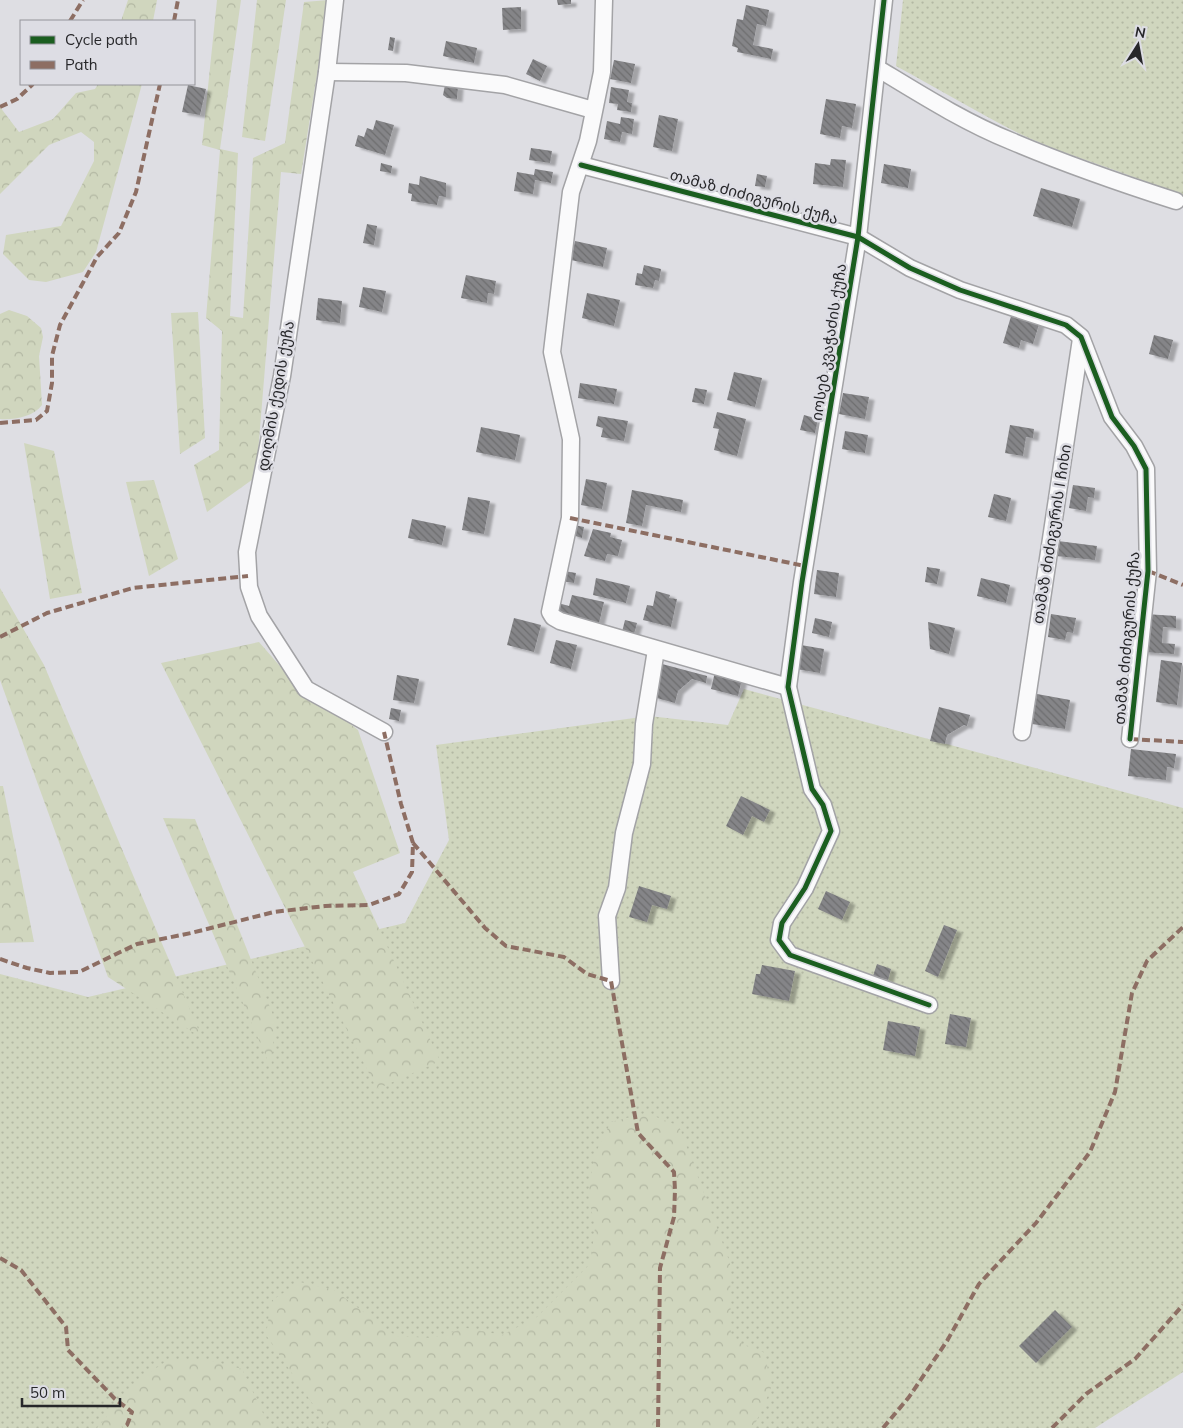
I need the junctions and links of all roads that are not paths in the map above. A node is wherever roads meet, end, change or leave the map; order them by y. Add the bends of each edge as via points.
1 (335, 0) edge
2 (604, 0) edge
3 (884, 0) edge
4 (877, 68) junction
5 (327, 72) junction
6 (593, 110) junction
7 (581, 165) junction
8 (1176, 201) dead end
9 (858, 237) junction
10 (1081, 337) junction
11 (656, 650) junction
12 (788, 687) junction
13 (384, 732) dead end
14 (1022, 732) dead end
15 (1130, 739) dead end
16 (611, 981) dead end
17 (929, 1005) dead end

1 - 5 street, დიღმის ქედის ქუჩა
2 - 6 street via 602,72
3 - 4 street, იოსებ კვაჭაძის ქუჩა
4 - 8 street via 1010,141
4 - 9 street, იოსებ კვაჭაძის ქუჩა
5 - 6 street via 406,73 505,85
5 - 13 street, დიღმის ქედის ქუჩა via 282,376 247,552 249,587 259,616 306,689
6 - 7 street
7 - 9 street, თამაზ ძიძიგურის ქუჩა
7 - 11 street via 571,192 552,352 571,439 570,518 550,612 560,620
9 - 10 street, თამაზ ძიძიგურის ქუჩა via 910,268 960,290 1066,324
9 - 12 street, იოსებ კვაჭაძის ქუჩა
10 - 14 street, თამაზ ძიძიგურის I ჩიხი
10 - 15 street, თამაზ ძიძიგურის ქუჩა via 1112,417 1134,446 1146,469 1148,571
11 - 12 street
11 - 16 street via 644,724 642,764 624,833 617,888 607,916
12 - 17 street via 812,789 823,806 831,831 805,888 782,923 780,940 790,955

